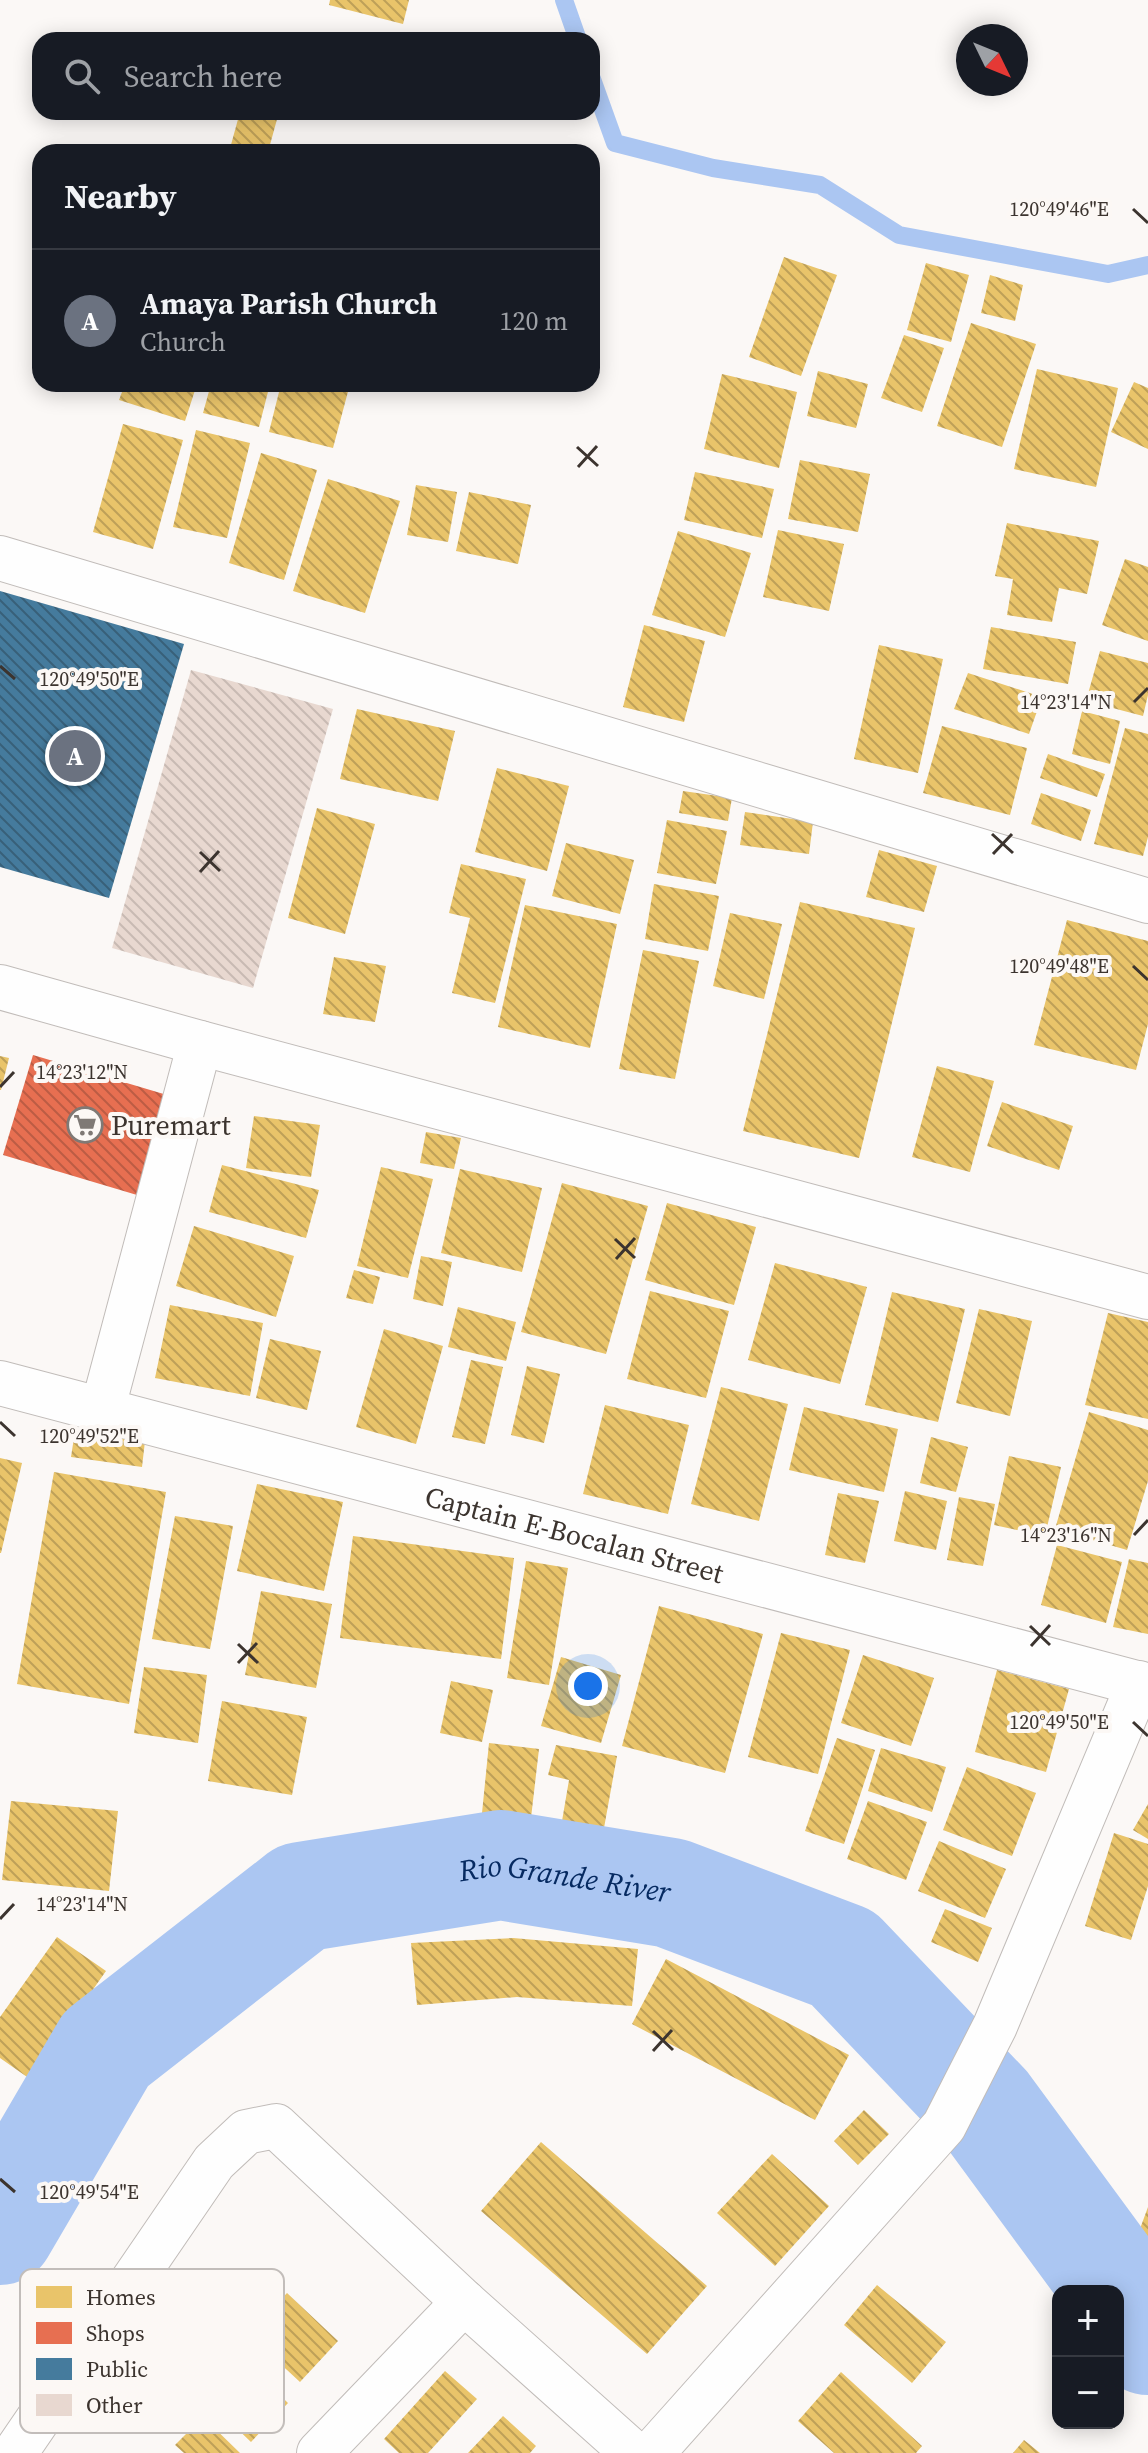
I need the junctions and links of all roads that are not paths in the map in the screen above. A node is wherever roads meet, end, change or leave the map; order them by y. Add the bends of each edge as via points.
1 (0, 558) edge
2 (1148, 901) edge
3 (0, 987) edge
4 (200, 1043) junction
5 (1148, 1297) edge
6 (0, 1383) edge
7 (102, 1411) junction
8 (1143, 1684) edge
9 (141, 2269) edge
10 (464, 2302) junction
11 (29, 2433) edge
12 (15, 2453) edge
13 (319, 2453) edge
14 (633, 2453) edge
15 (652, 2453) edge

1 - 2 street
3 - 4 street
4 - 5 street
4 - 7 street
6 - 7 street, Captain E-Bocalan Street
7 - 8 street, Captain E-Bocalan Street
8 - 15 street via 995,2026 944,2126
9 - 10 street via 214,2162 246,2132 276,2126
10 - 13 street
10 - 14 street
11 - 12 street

